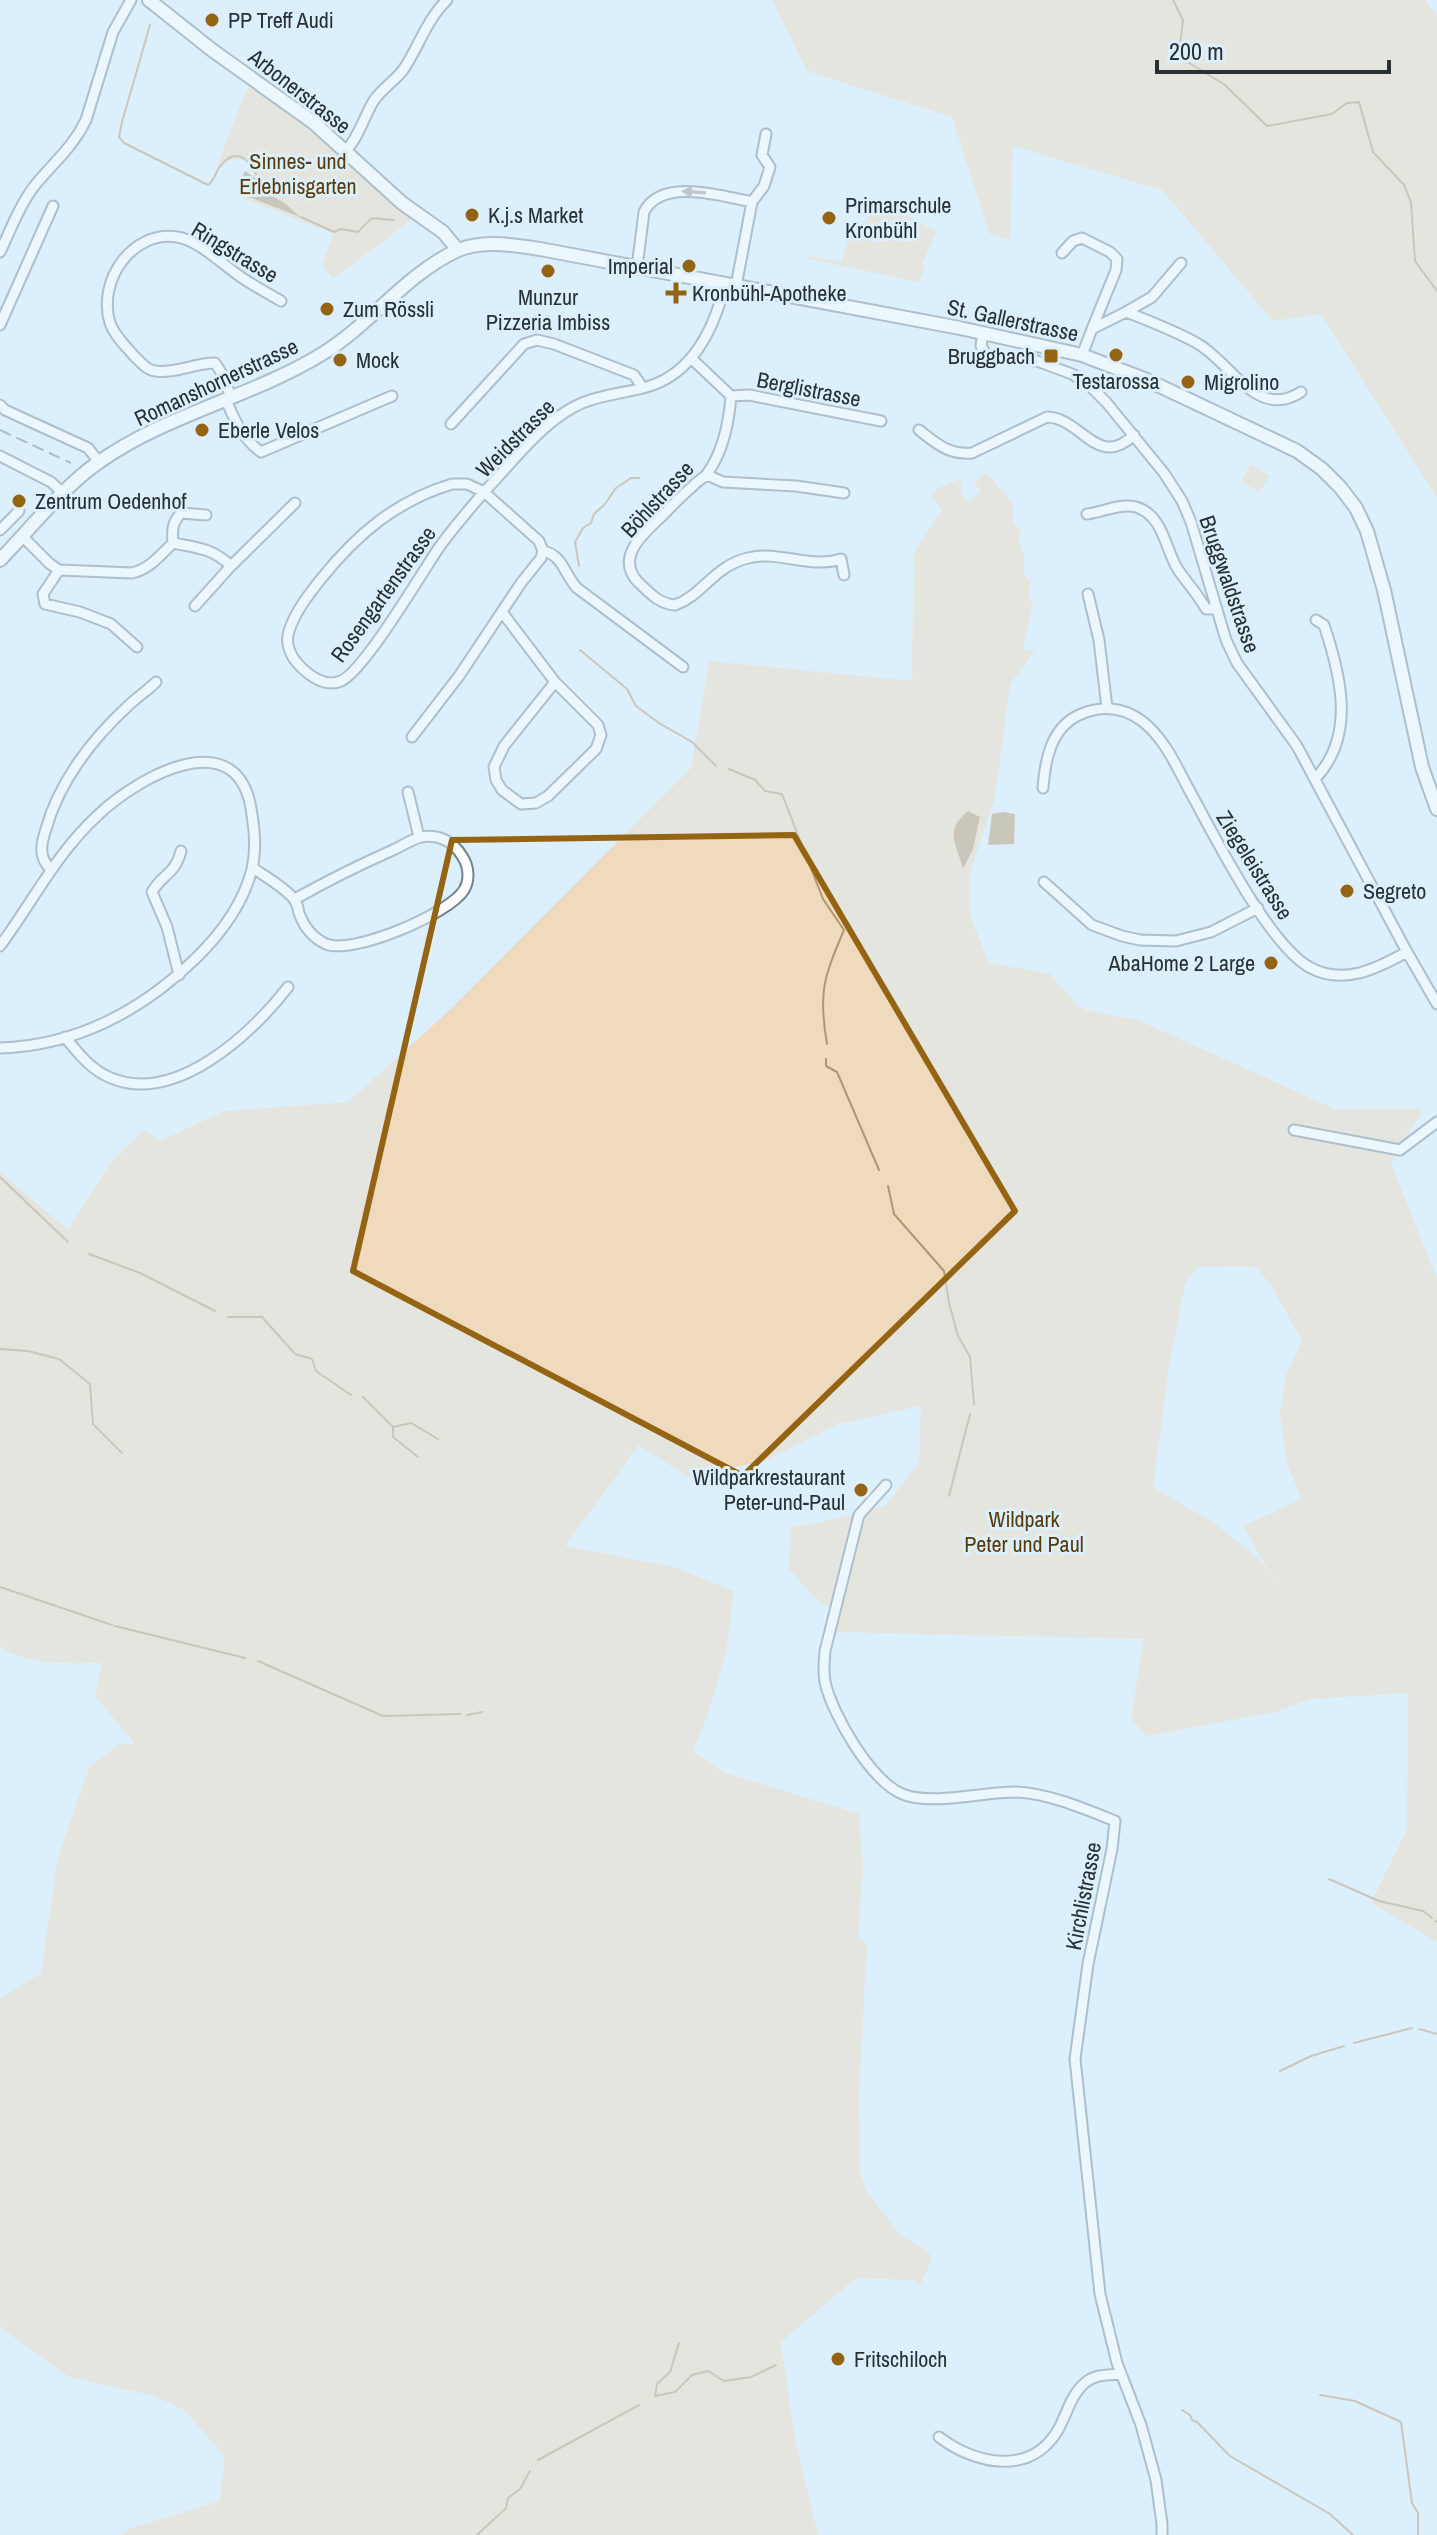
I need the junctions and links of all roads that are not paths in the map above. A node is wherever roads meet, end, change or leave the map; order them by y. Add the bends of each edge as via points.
1 (131, 0) edge
2 (149, 0) edge
3 (447, 0) edge
4 (766, 134) dead end
5 (345, 152) junction
6 (752, 202) junction
7 (53, 206) dead end
8 (458, 250) junction
9 (0, 252) edge
10 (1062, 253) dead end
11 (1181, 263) dead end
12 (637, 267) junction
13 (730, 285) junction
14 (281, 301) dead end
15 (1126, 312) junction
16 (0, 325) edge
17 (1092, 329) junction
18 (983, 333) junction
19 (1082, 355) junction
20 (692, 359) junction
21 (643, 388) junction
22 (1301, 392) dead end
23 (392, 396) dead end
24 (731, 396) junction
25 (228, 399) junction
26 (0, 405) edge
27 (881, 421) dead end
28 (451, 424) dead end
29 (919, 430) dead end
30 (1134, 435) junction
31 (0, 456) edge
32 (99, 462) junction
33 (707, 475) junction
34 (484, 492) junction
35 (844, 493) dead end
36 (64, 494) junction
37 (295, 503) dead end
38 (19, 511) dead end
39 (1087, 514) dead end
40 (206, 515) dead end
41 (0, 530) edge
42 (22, 536) junction
43 (173, 543) junction
44 (543, 551) junction
45 (0, 560) edge
46 (231, 566) junction
47 (59, 570) junction
48 (844, 575) dead end
49 (1088, 594) dead end
50 (195, 606) dead end
51 (1217, 609) junction
52 (502, 612) junction
53 (1316, 620) dead end
54 (137, 647) dead end
55 (683, 667) dead end
56 (156, 682) dead end
57 (555, 682) junction
58 (1107, 708) junction
59 (412, 737) dead end
60 (1315, 779) junction
61 (1043, 788) dead end
62 (408, 792) dead end
63 (1437, 809) edge
64 (419, 837) junction
65 (181, 851) dead end
66 (253, 868) junction
67 (51, 869) junction
68 (1044, 882) dead end
69 (295, 899) junction
70 (1258, 908) junction
71 (0, 946) edge
72 (1407, 952) junction
73 (179, 975) junction
74 (288, 987) dead end
75 (1437, 1004) edge
76 (65, 1037) junction
77 (0, 1048) edge
78 (1437, 1122) edge
79 (1294, 1130) dead end
80 (886, 1485) dead end
81 (1121, 2374) junction
82 (939, 2437) dead end
83 (1162, 2535) edge

1 - 9 street via 113,32 86,120 65,154 30,192
2 - 5 main road, Arbonerstrasse
3 - 5 street via 403,69 378,95
4 - 6 street, Weidstrasse via 762,155 770,167
5 - 8 main road, Arbonerstrasse via 448,236
6 -> 12 street via 681,191 658,198 644,212
6 - 13 street, Weidstrasse
7 - 16 street
8 - 12 main road, St. Gallerstrasse via 512,245
8 - 25 main road, Romanshornerstrasse via 325,352
10 - 17 street via 1082,238 1117,259
11 - 15 street via 1152,297
12 - 13 main road, St. Gallerstrasse
13 - 18 main road, St. Gallerstrasse
13 - 20 street, Weidstrasse
14 - 25 street, Ringstrasse via 180,237 145,242 127,254 115,272 108,312 122,343 154,371 215,363
15 - 17 street
15 - 22 street via 1200,345 1266,400 1289,400
17 - 19 street
18 - 19 main road, St. Gallerstrasse
18 - 30 street, Bruggwaldstrasse via 981,346 988,357 1037,361 1072,374
19 - 63 main road, St. Gallerstrasse via 1297,451 1331,477 1356,508 1384,590 1422,767
20 - 21 street, Weidstrasse via 672,376
20 - 24 street
21 - 28 street via 634,375 554,344 529,341
21 - 34 street, Weidstrasse via 571,409
23 - 25 street via 261,452 239,430
24 - 27 street, Berglistrasse
24 - 33 street, Böhlstrasse via 722,442
25 - 32 main road, Romanshornerstrasse
26 - 32 street via 88,448
29 - 30 street via 958,454 972,453 1047,417 1060,419 1105,447 1123,445
30 - 51 street, Bruggwaldstrasse via 1182,501
31 - 36 street
32 - 36 main road, Romanshornerstrasse
33 - 35 street via 723,482
33 - 48 street, Böhlstrasse via 632,548 631,572 660,602 680,604 716,573 749,557 820,564 841,559
34 - 34 street, Rosengartenstrasse via 345,679 315,679 296,662 287,641 294,621 311,591 367,528 431,491 459,484
34 - 44 street, Weidstrasse via 539,541
36 - 42 main road, Romanshornerstrasse
37 - 46 street
38 - 41 street
39 - 51 street via 1134,506 1151,515 1177,568 1206,609
40 - 43 street via 181,513 171,529
42 - 45 main road, Romanshornerstrasse
42 - 47 street
43 - 46 street via 211,550
43 - 47 street via 148,567 132,573
44 - 52 street
44 - 55 street, Weidstrasse via 560,560 577,588
46 - 50 street
47 - 54 street via 43,594 45,604 111,624
49 - 58 street
51 - 60 street, Bruggwaldstrasse via 1237,663
52 - 57 street
52 - 59 street
53 - 60 street via 1324,625 1331,646 1342,708 1340,735
56 - 67 street via 101,734 64,785 42,846 43,861
57 - 57 street via 598,725 600,741 548,796 521,804 502,790 494,767 504,746
58 - 61 street via 1073,718 1060,731 1047,756
58 - 70 street, Ziegeleistrasse via 1127,712 1151,729
60 - 72 street, Bruggwaldstrasse
62 - 64 street
64 - 69 street
64 - 69 street via 452,844 468,874 458,898 417,922 363,943 332,946 312,936
65 - 73 street via 177,865 152,892
66 - 67 street via 251,807 241,780 222,766 193,762 158,772 119,797 78,834
66 - 69 street
66 - 73 street via 229,921
67 - 71 street
68 - 70 street via 1086,922 1140,940 1189,938
70 - 72 street, Ziegeleistrasse via 1295,957 1322,973 1358,974
72 - 75 street, Bruggwaldstrasse
73 - 76 street via 126,1014
74 - 76 street via 218,1055 153,1084 102,1073
76 - 77 street
78 - 79 street via 1400,1150
80 - 81 street, Kirchlistrasse via 859,1515 825,1651 826,1686 848,1735 902,1795 1016,1792 1115,1821 1075,2059 1100,2294
81 - 82 street via 1082,2385 1053,2437 1025,2459 992,2462
81 - 83 street, Kirchlistrasse via 1156,2480

